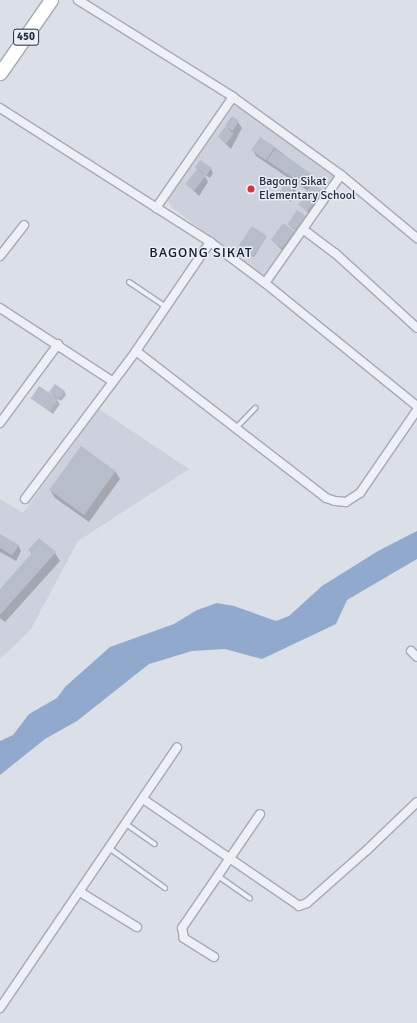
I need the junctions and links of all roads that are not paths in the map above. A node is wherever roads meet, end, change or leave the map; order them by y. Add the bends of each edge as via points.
1 (51, 0) edge
2 (78, 0) edge
3 (0, 73) edge
4 (233, 97) junction
5 (0, 108) edge
6 (341, 176) junction
7 (156, 208) junction
8 (24, 225) dead end
9 (304, 230) junction
10 (417, 238) edge
11 (210, 242) junction
12 (0, 256) edge
13 (129, 282) dead end
14 (265, 283) junction
15 (167, 307) junction
16 (0, 308) edge
17 (417, 328) edge
18 (58, 344) junction
19 (136, 351) junction
20 (112, 381) junction
21 (417, 406) edge
22 (255, 408) dead end
23 (417, 410) edge
24 (0, 423) edge
25 (236, 428) junction
26 (25, 499) dead end
27 (411, 650) dead end
28 (417, 657) edge
29 (177, 748) dead end
30 (142, 799) junction
31 (417, 802) edge
32 (260, 814) dead end
33 (126, 824) junction
34 (155, 844) dead end
35 (110, 848) junction
36 (228, 860) junction
37 (217, 876) junction
38 (165, 888) dead end
39 (80, 892) junction
40 (250, 898) dead end
41 (137, 927) dead end
42 (214, 957) dead end
43 (0, 1008) edge

1 - 3 main road, 450
2 - 4 street
4 - 6 street
4 - 7 street
5 - 7 street
6 - 9 street
6 - 10 street
7 - 11 street
8 - 12 street
9 - 14 street
9 - 17 street via 335,253
11 - 14 street
11 - 15 street
13 - 15 lane
14 - 21 street
15 - 19 street
16 - 18 street
18 - 20 street
18 - 24 street
19 - 20 street
19 - 25 street
20 - 26 street
22 - 25 lane
23 - 25 street via 360,493 346,502 326,498
27 - 28 street
29 - 30 street
30 - 33 street
30 - 36 street
31 - 36 street via 382,837 303,905 299,906
32 - 36 street
33 - 34 lane
33 - 35 street
35 - 38 lane
35 - 39 street
36 - 37 street
37 - 40 lane
37 - 42 street via 182,928 184,938
39 - 41 street
39 - 43 street

